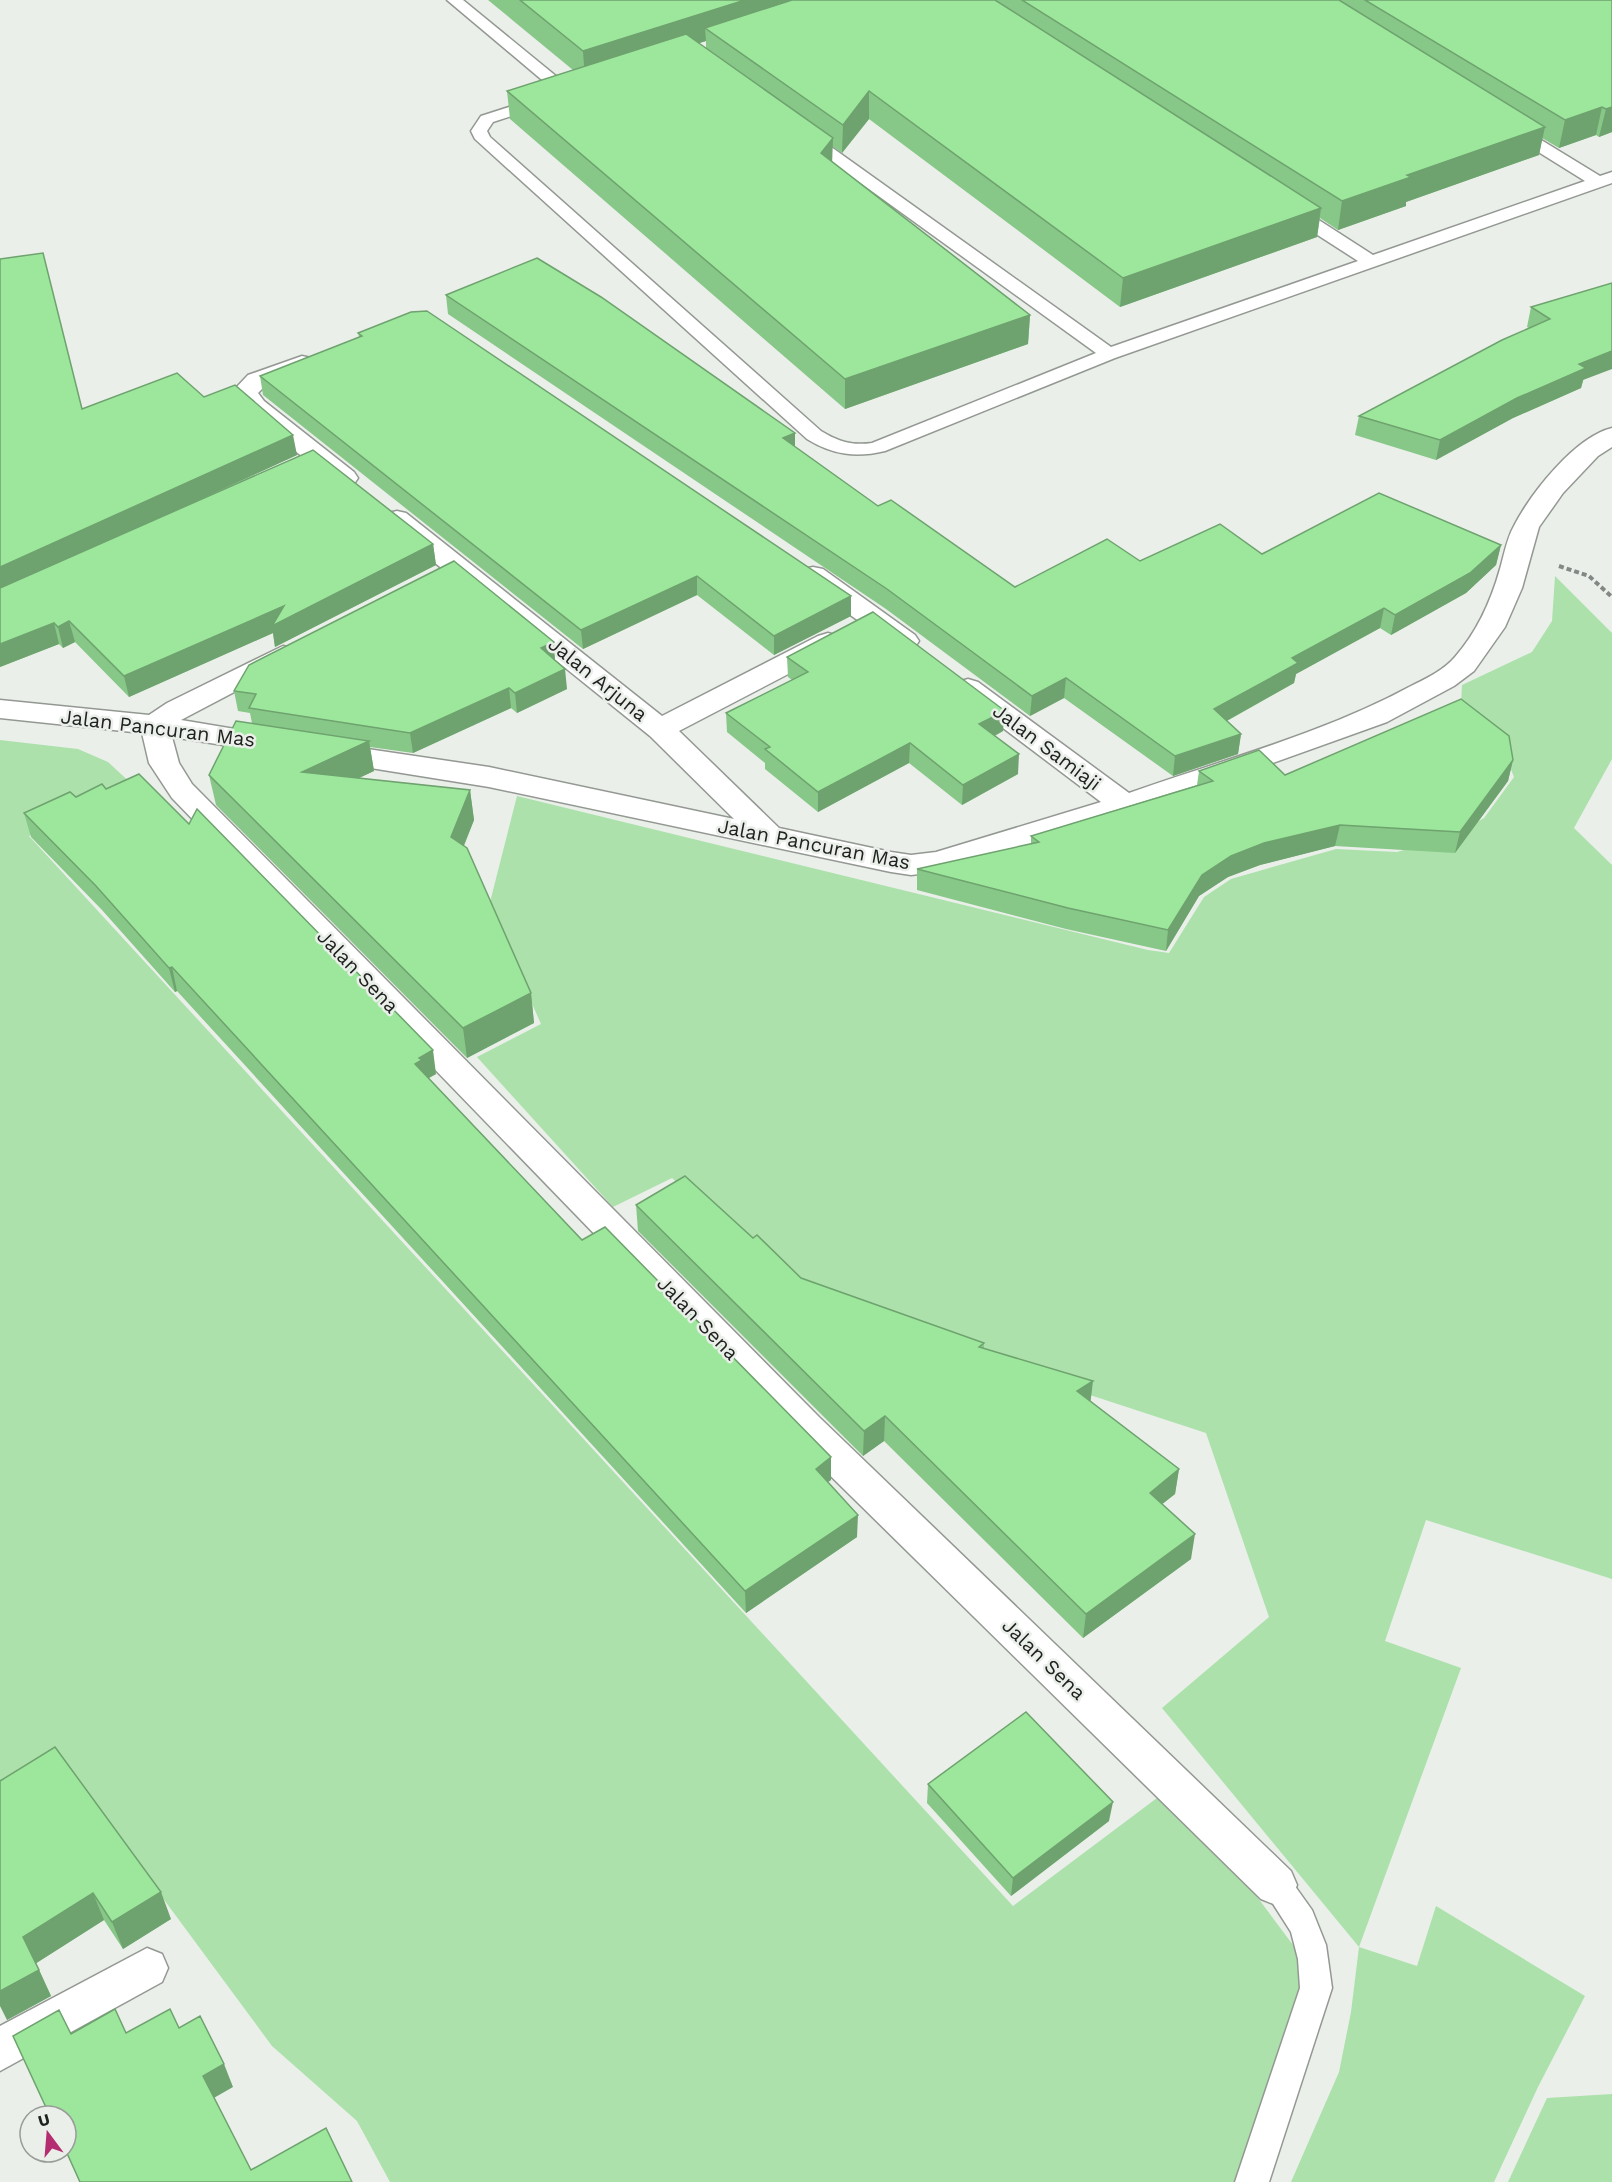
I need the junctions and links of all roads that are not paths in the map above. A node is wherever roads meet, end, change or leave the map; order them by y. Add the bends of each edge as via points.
1 (454, 0) edge
2 (1496, 119) edge
3 (797, 130) edge
4 (1605, 179) edge
5 (1273, 198) edge
6 (1372, 262) junction
7 (324, 354) edge
8 (1108, 354) junction
9 (1612, 436) edge
10 (796, 564) edge
11 (459, 566) junction
12 (428, 582) edge
13 (874, 618) junction
14 (304, 645) edge
15 (921, 652) edge
16 (949, 674) edge
17 (0, 709) edge
18 (153, 725) junction
19 (660, 729) junction
20 (1125, 805) junction
21 (770, 837) junction
22 (1276, 1885) joint
23 (147, 1968) dead end
24 (0, 2050) edge
25 (1252, 2182) edge

1 - 8 lane via 573,92 487,119 479,131 483,139 814,435 836,448 861,451 878,447
2 - 4 lane
3 - 8 lane
4 - 6 lane
5 - 6 lane
6 - 8 lane
7 - 11 street, Jalan Arjuna via 257,380 245,392 308,463 370,498
9 - 20 street, Jalan Pancuran Mas via 1589,451 1554,487 1526,527 1491,627 1464,665 1377,716
10 - 13 street
11 - 12 street
11 - 19 street, Jalan Arjuna
13 - 15 street
13 - 19 street
14 - 18 street via 190,702
16 - 20 street, Jalan Samiaji
17 - 18 street, Jalan Pancuran Mas
18 - 21 street, Jalan Pancuran Mas via 489,777
18 - 22 street, Jalan Sena via 164,763 182,791 806,1428
19 - 21 street, Jalan Arjuna
20 - 21 street, Jalan Pancuran Mas via 937,862 912,865
22 - 25 lane via 1293,1902 1307,1929 1315,1957 1316,1988
23 - 24 street

